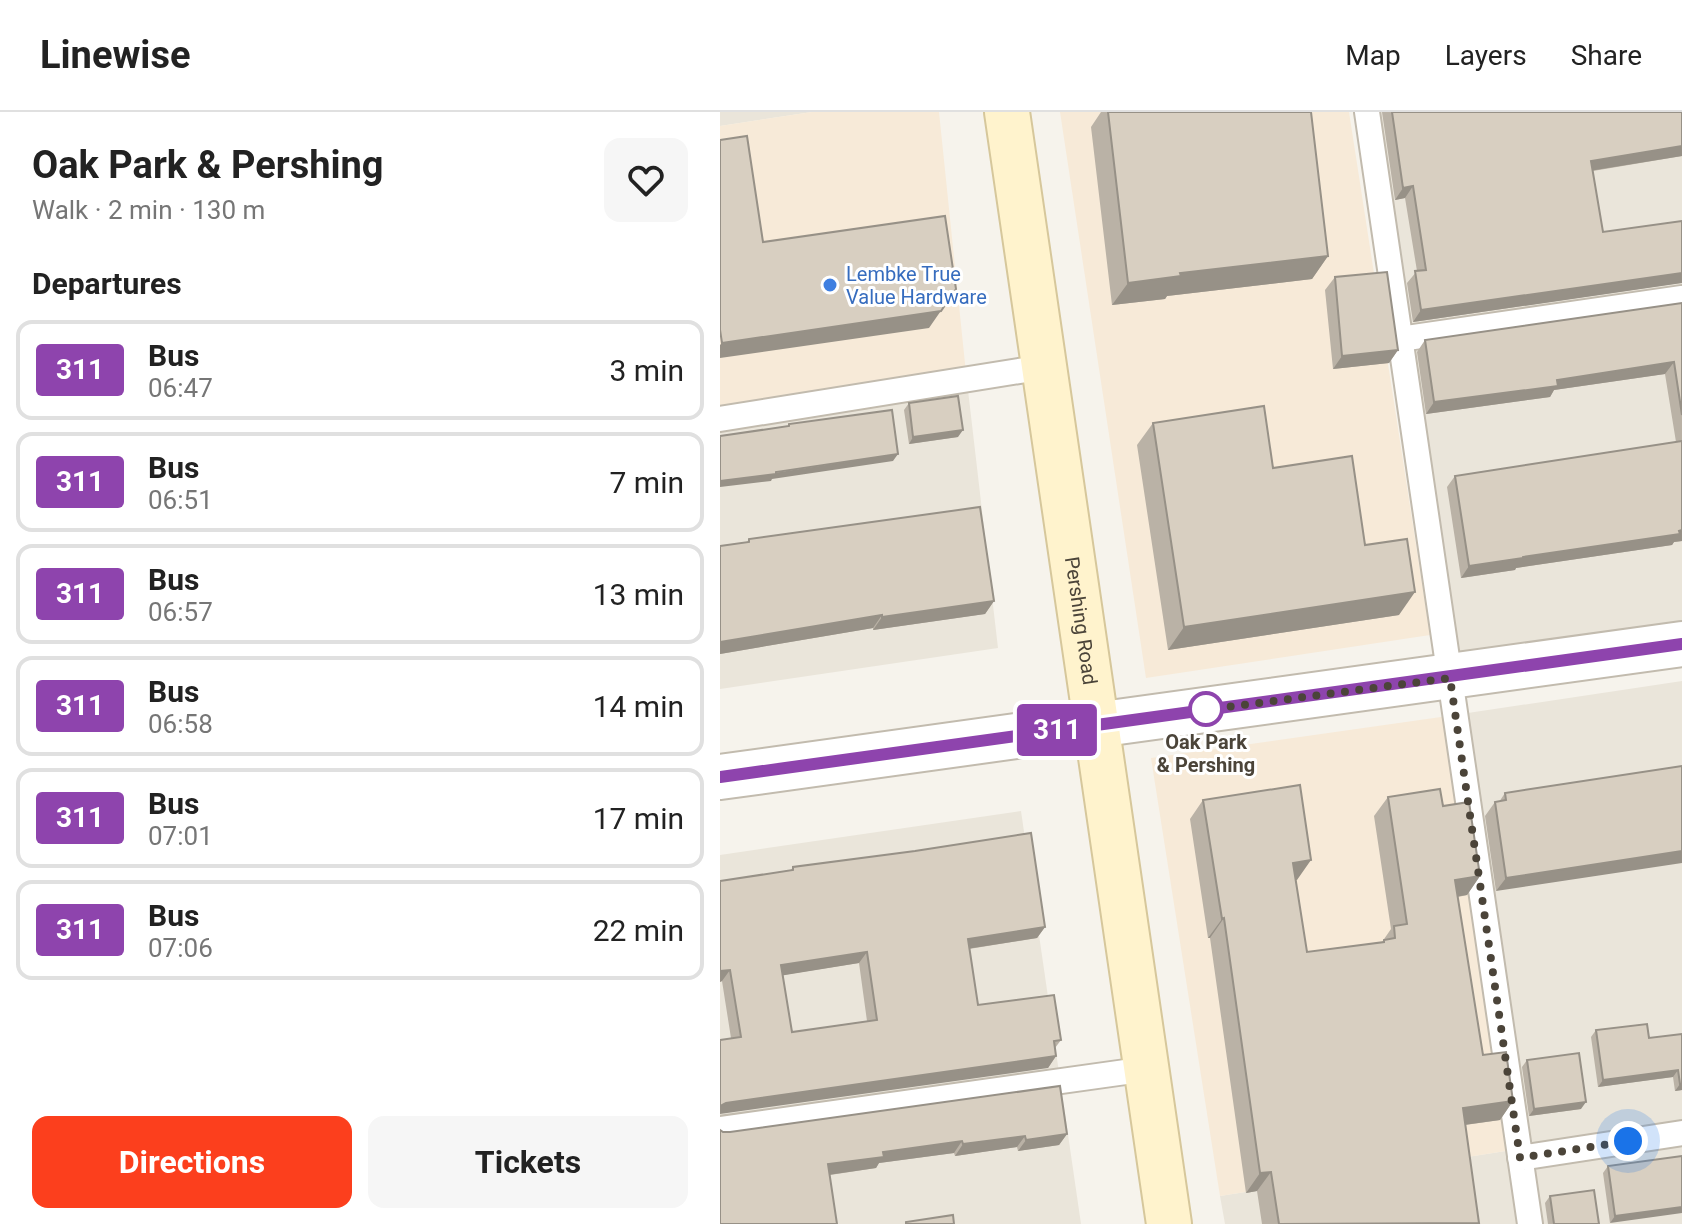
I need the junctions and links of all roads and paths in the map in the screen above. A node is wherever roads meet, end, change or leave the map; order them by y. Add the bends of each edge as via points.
1 (1007, 112) edge
2 (1367, 112) edge
3 (1682, 298) edge
4 (1400, 339) junction
5 (1044, 367) junction
6 (720, 419) edge
7 (1682, 644) edge
8 (1450, 678) junction
9 (1097, 724) junction
10 (720, 777) edge
11 (1147, 1069) junction
12 (720, 1129) edge
13 (1682, 1133) edge
14 (1520, 1158) junction
15 (1169, 1224) edge
16 (1530, 1224) edge

1 - 5 main road, Pershing Road
2 - 4 lane
3 - 4 lane
4 - 8 lane
5 - 6 lane
5 - 9 main road, Pershing Road
7 - 8 street
8 - 9 street
8 - 14 lane
9 - 10 street
9 - 11 main road, Pershing Road
11 - 12 lane
11 - 15 main road, Pershing Road
13 - 14 lane
14 - 16 lane

